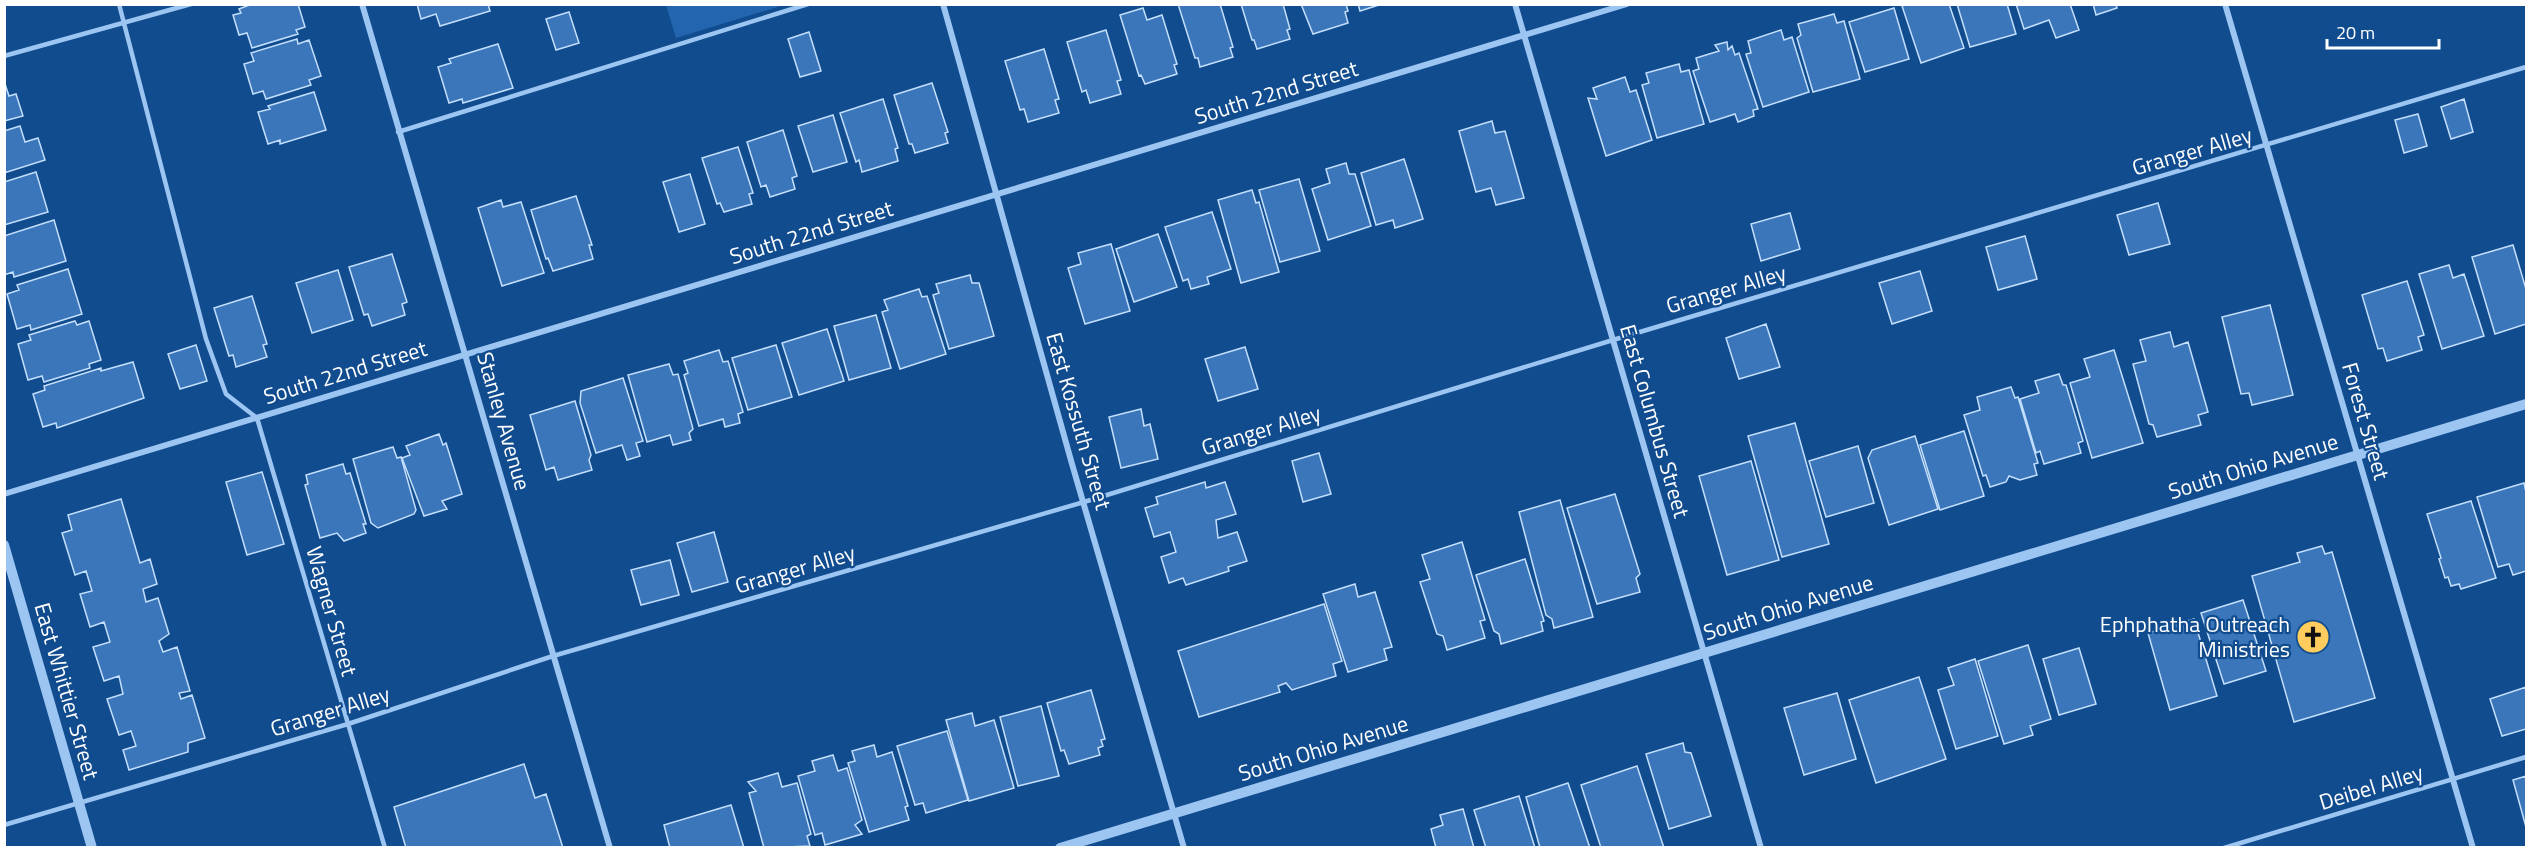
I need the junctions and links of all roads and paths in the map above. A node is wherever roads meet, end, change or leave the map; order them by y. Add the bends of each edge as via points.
1 (118, 4) edge
2 (191, 4) edge
3 (362, 4) edge
4 (808, 4) edge
5 (943, 4) edge
6 (1515, 4) edge
7 (1627, 4) edge
8 (2225, 4) edge
9 (124, 23) junction
10 (1524, 36) junction
11 (4, 56) edge
12 (2526, 67) edge
13 (398, 132) junction
14 (2266, 147) junction
15 (996, 196) junction
16 (1613, 340) junction
17 (466, 354) junction
18 (2526, 404) edge
19 (257, 418) junction
20 (2357, 454) junction
21 (4, 494) edge
22 (1083, 502) junction
23 (4, 545) edge
24 (1703, 653) junction
25 (553, 656) junction
26 (348, 724) junction
27 (2526, 757) edge
28 (2453, 779) junction
29 (78, 802) junction
30 (1174, 813) junction
31 (4, 825) edge
32 (92, 848) edge
33 (385, 848) edge
34 (610, 848) edge
35 (1060, 848) edge
36 (1184, 848) edge
37 (1761, 848) edge
38 (2224, 848) edge
39 (2473, 848) edge

1 - 9 lane
2 - 9 lane
3 - 13 street, Stanley Avenue
4 - 13 lane
5 - 15 street, East Kossuth Street
6 - 10 street, East Columbus Street
7 - 10 street, South 22nd Street
8 - 14 street, Forest Street
9 - 11 lane
9 - 19 lane via 206,339 226,394
10 - 15 street, South 22nd Street
10 - 16 street, East Columbus Street
12 - 14 lane, Granger Alley
13 - 17 street, Stanley Avenue
14 - 16 lane, Granger Alley
14 - 20 street, Forest Street
15 - 17 street, South 22nd Street
15 - 22 street, East Kossuth Street
16 - 22 lane, Granger Alley
16 - 24 street, East Columbus Street
17 - 19 street, South 22nd Street
17 - 25 street, Stanley Avenue
18 - 20 street, South Ohio Avenue
19 - 21 street, South 22nd Street
19 - 26 lane, Wagner Street
20 - 24 street, South Ohio Avenue
20 - 28 street, Forest Street
22 - 25 lane, Granger Alley
22 - 30 street, East Kossuth Street
23 - 29 street, East Whittier Street
24 - 30 street, South Ohio Avenue
24 - 37 street, East Columbus Street
25 - 26 lane, Granger Alley
25 - 34 street, Stanley Avenue
26 - 29 lane, Granger Alley
26 - 33 lane, Wagner Street
27 - 28 lane, Deibel Alley
28 - 38 lane, Deibel Alley
28 - 39 street, Forest Street
29 - 31 lane, Granger Alley
29 - 32 street, East Whittier Street
30 - 35 street, South Ohio Avenue
30 - 36 street, East Kossuth Street

